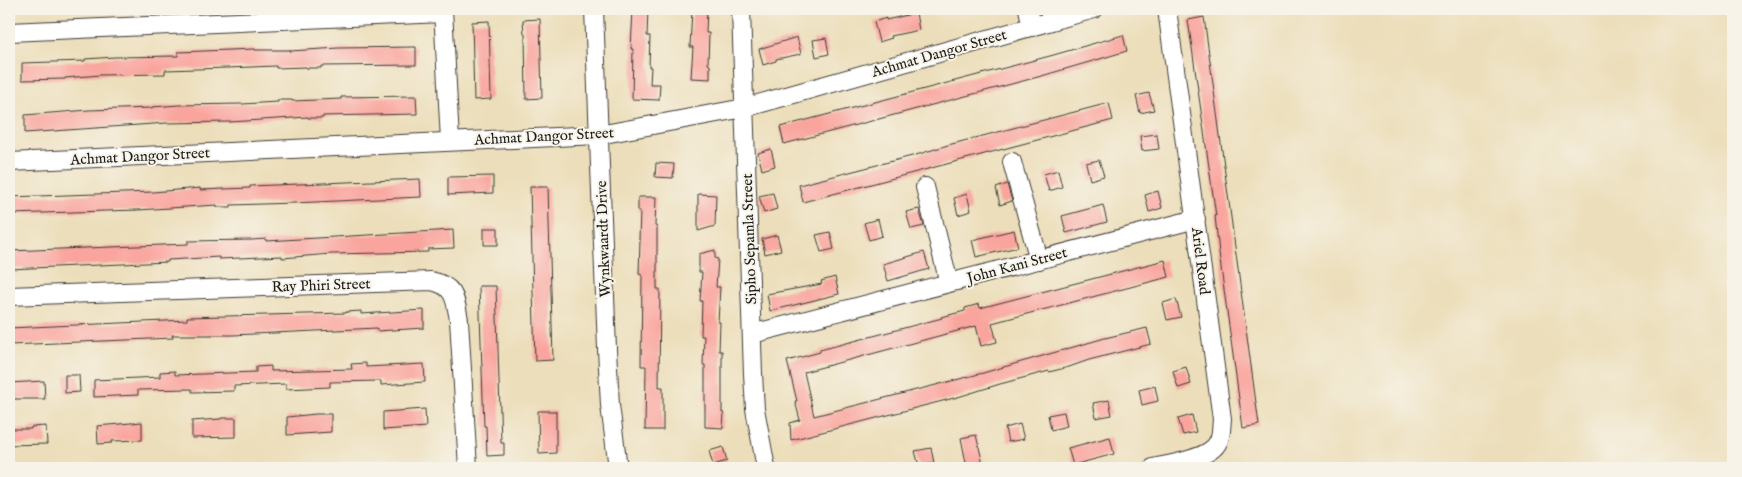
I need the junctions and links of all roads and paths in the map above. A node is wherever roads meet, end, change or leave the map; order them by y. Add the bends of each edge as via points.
1 (594, 9) edge
2 (741, 9) edge
3 (1028, 9) edge
4 (1094, 9) edge
5 (1166, 9) edge
6 (443, 11) edge
7 (1032, 26) junction
8 (9, 32) edge
9 (744, 108) junction
10 (599, 135) junction
11 (450, 141) junction
12 (9, 162) edge
13 (1012, 162) dead end
14 (925, 187) dead end
15 (1196, 219) junction
16 (1039, 260) junction
17 (949, 283) junction
18 (9, 296) edge
19 (752, 334) junction
20 (468, 468) edge
21 (618, 468) edge
22 (766, 468) edge
23 (1153, 468) edge

1 - 10 street, Wynkwaardt Drive
2 - 9 street, Sipho Sepamla Street
3 - 7 street
4 - 7 street, Achmat Dangor Street
5 - 15 street, Ariel Road
6 - 8 street
6 - 11 street
7 - 9 street, Achmat Dangor Street
9 - 10 street, Achmat Dangor Street
9 - 19 street, Sipho Sepamla Street
10 - 11 street, Achmat Dangor Street
10 - 21 street, Wynkwaardt Drive via 606,349
11 - 12 street, Achmat Dangor Street
13 - 16 street
14 - 17 street
15 - 16 street, John Kani Street
15 - 23 street, Ariel Road via 1221,430 1216,447 1208,453
16 - 17 street, John Kani Street
17 - 19 street, John Kani Street
18 - 20 street, Ray Phiri Street via 441,283 448,287 455,299 459,320
19 - 22 street, Sipho Sepamla Street via 755,409

